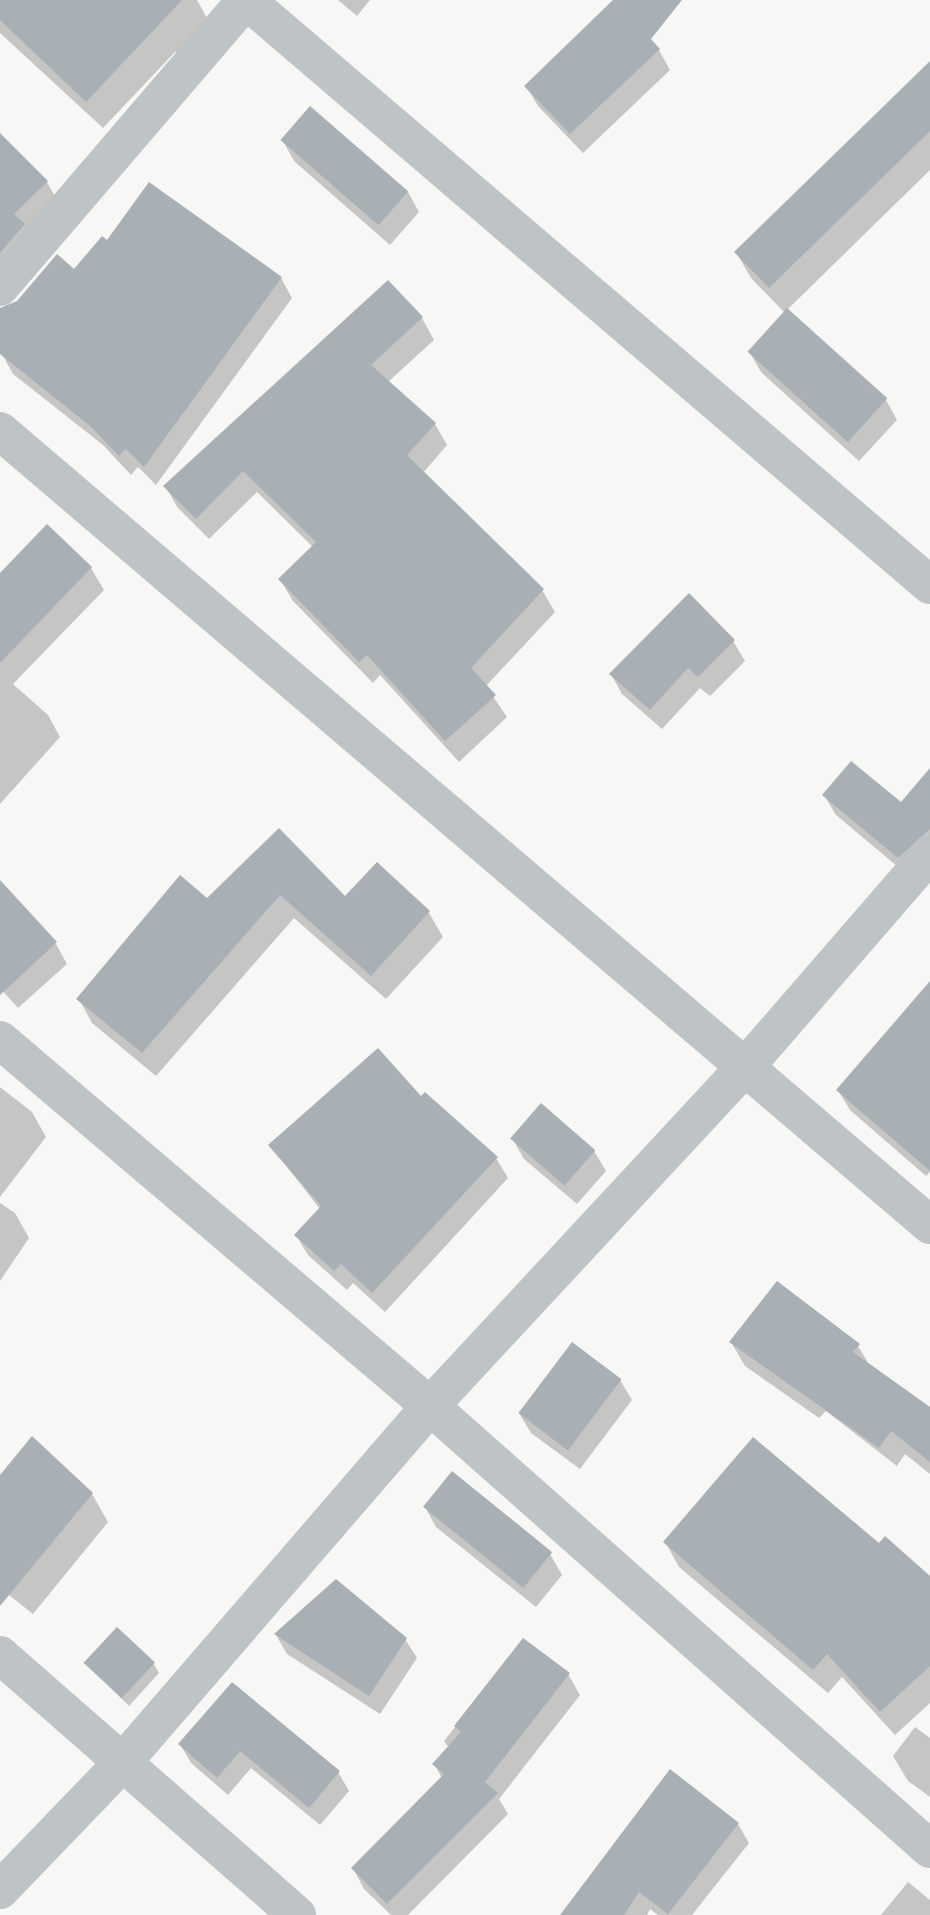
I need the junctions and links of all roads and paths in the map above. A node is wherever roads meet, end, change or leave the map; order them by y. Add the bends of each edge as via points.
1 (246, 0) edge
2 (0, 287) edge
3 (0, 431) edge
4 (930, 585) edge
5 (930, 855) edge
6 (0, 1040) edge
7 (747, 1065) junction
8 (930, 1225) edge
9 (430, 1406) junction
10 (0, 1655) edge
11 (123, 1762) junction
12 (930, 1849) edge
13 (0, 1890) edge
14 (297, 1915) edge

1 - 2 street
1 - 4 street
3 - 7 street
5 - 7 street
6 - 9 street
7 - 8 street
7 - 9 street
9 - 11 street
9 - 12 street
10 - 11 street
11 - 13 street
11 - 14 street

